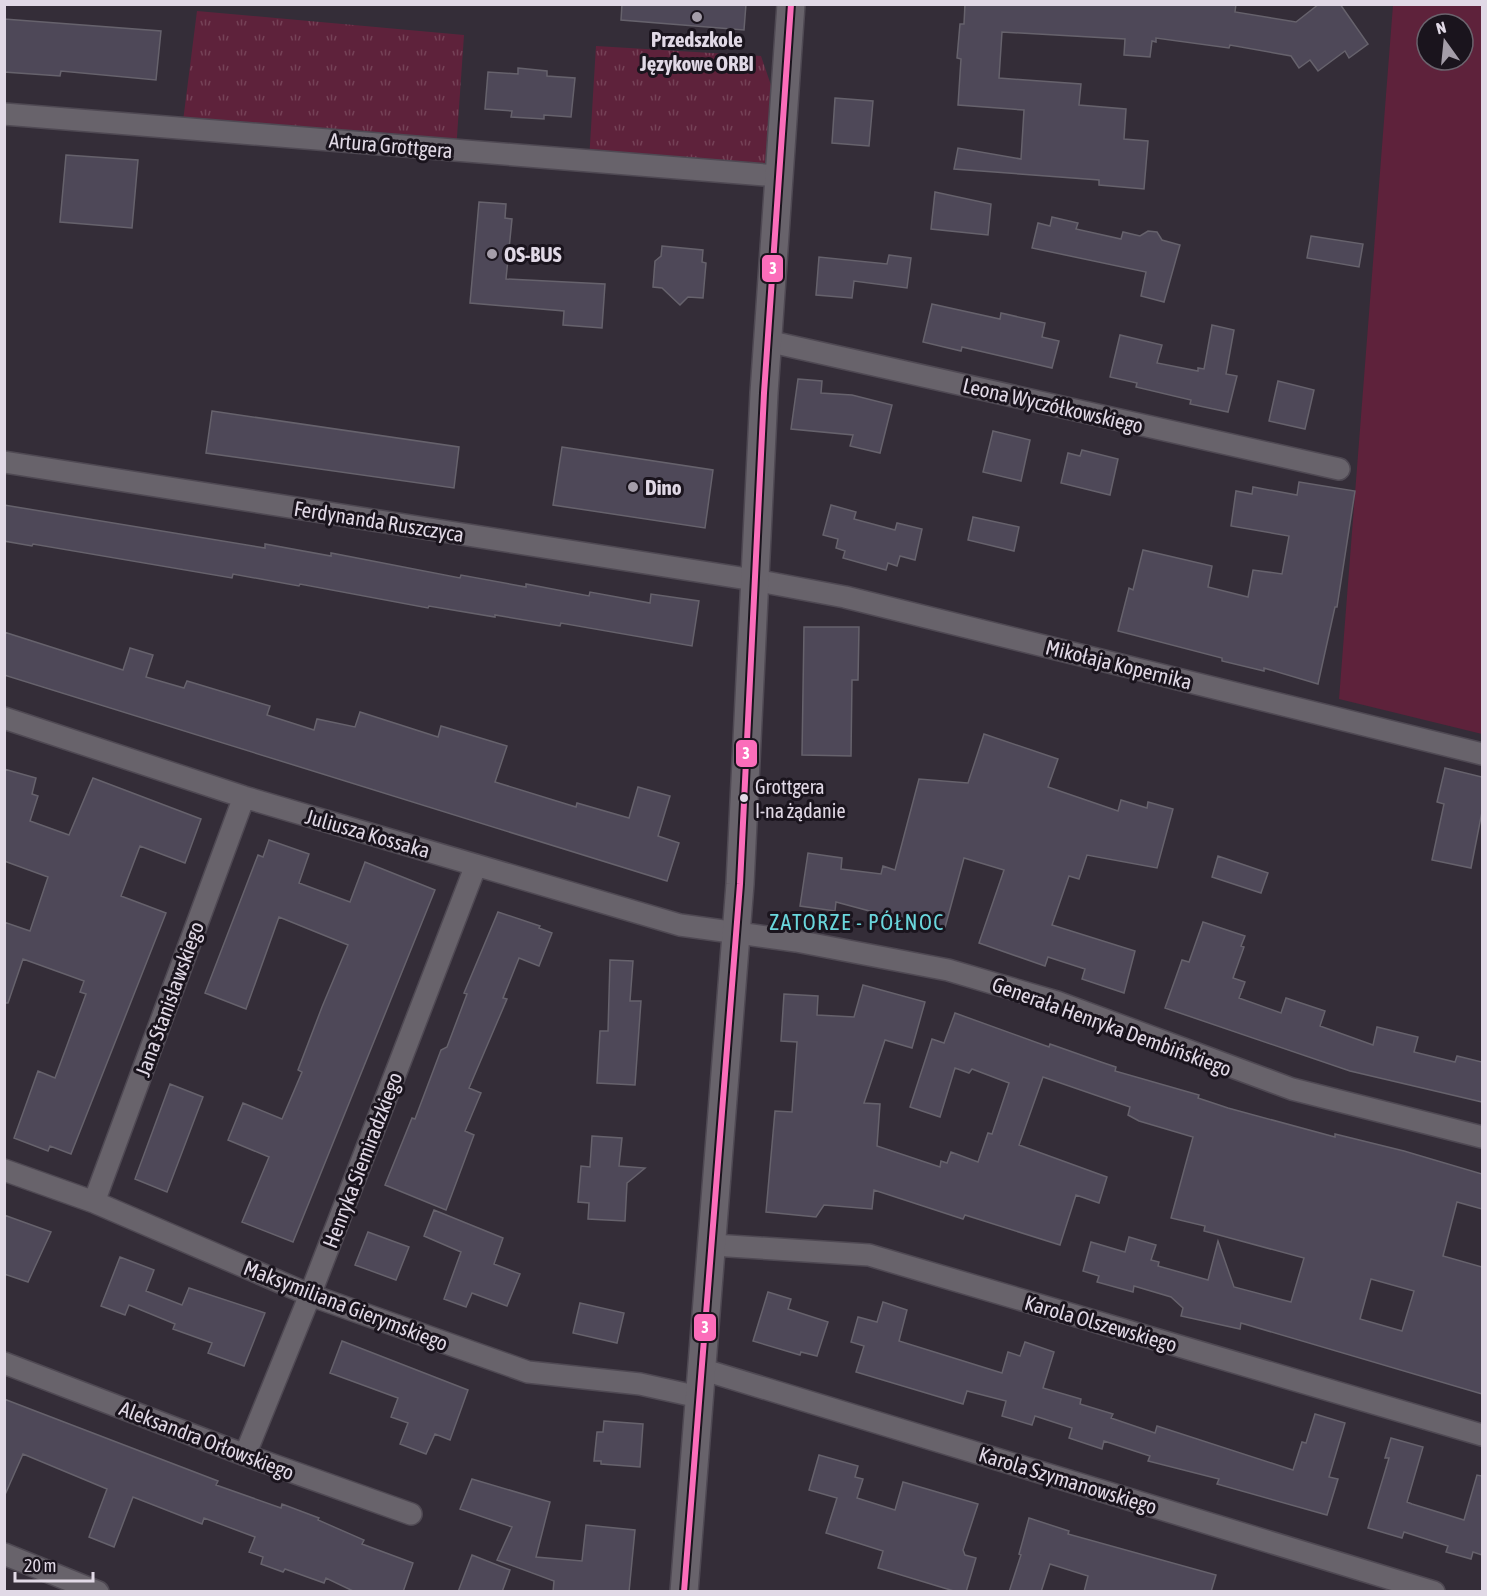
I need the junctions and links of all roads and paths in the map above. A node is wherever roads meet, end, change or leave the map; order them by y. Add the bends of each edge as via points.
1 (791, 4) edge
2 (4, 114) edge
3 (778, 176) junction
4 (767, 341) junction
5 (4, 462) edge
6 (1339, 470) dead end
7 (754, 580) junction
8 (4, 718) edge
9 (1482, 754) edge
10 (244, 797) junction
11 (476, 865) junction
12 (736, 934) junction
13 (1482, 1137) edge
14 (4, 1170) edge
15 (94, 1202) junction
16 (713, 1245) junction
17 (310, 1295) junction
18 (4, 1363) edge
19 (701, 1370) junction
20 (699, 1397) junction
21 (1482, 1435) edge
22 (245, 1455) junction
23 (411, 1514) dead end
24 (4, 1554) edge
25 (98, 1592) edge
26 (684, 1592) edge
27 (1434, 1592) edge

1 - 3 street
2 - 3 street, Artura Grottgera
3 - 4 street
4 - 6 street, Leona Wyczółkowskiego
4 - 7 street
5 - 7 street, Ferdynanda Ruszczyca
7 - 9 street, Mikołaja Kopernika via 845,597
7 - 12 street
8 - 10 street, Juliusza Kossaka
10 - 11 street, Juliusza Kossaka
10 - 15 street, Jana Stanisławskiego
11 - 12 street, Juliusza Kossaka via 680,925
11 - 17 street, Henryka Siemiradzkiego
12 - 13 street, Generała Henryka Dembińskiego via 796,941 948,970 1057,1002 1292,1089
12 - 16 street
14 - 15 street, Maksymiliana Gierymskiego
15 - 17 street, Maksymiliana Gierymskiego
16 - 19 street
16 - 21 street, Karola Olszewskiego via 869,1254
17 - 20 street, Maksymiliana Gierymskiego via 528,1372 640,1384
17 - 22 street, Henryka Siemiradzkiego
18 - 22 street, Aleksandra Orłowskiego
19 - 20 street
19 - 27 street, Karola Szymanowskiego
20 - 26 street
22 - 23 street, Aleksandra Orłowskiego
24 - 25 street

